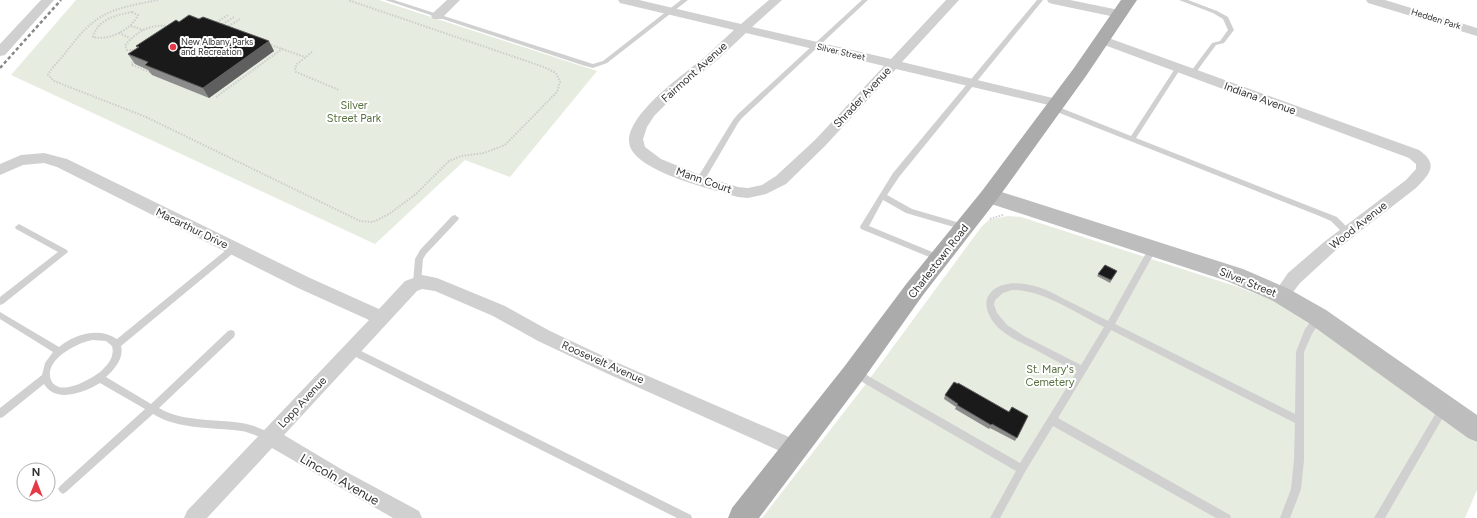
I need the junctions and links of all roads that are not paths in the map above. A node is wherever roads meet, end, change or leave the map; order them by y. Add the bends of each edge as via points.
1 (48, 0) edge
2 (388, 0) edge
3 (454, 0) edge
4 (624, 0) edge
5 (685, 0) edge
6 (776, 0) edge
7 (865, 0) edge
8 (953, 0) edge
9 (1040, 0) edge
10 (1053, 0) edge
11 (1182, 0) edge
12 (1372, 0) edge
13 (1124, 7) edge
14 (670, 11) junction
15 (437, 16) junction
16 (743, 28) junction
17 (1477, 32) edge
18 (1103, 40) junction
19 (817, 46) junction
20 (0, 52) edge
21 (893, 64) junction
22 (1178, 68) junction
23 (1192, 74) junction
24 (970, 83) junction
25 (1055, 106) junction
26 (1132, 139) junction
27 (644, 155) joint
28 (1417, 156) joint
29 (0, 170) edge
30 (701, 179) junction
31 (766, 189) joint
32 (882, 196) junction
33 (989, 196) junction
34 (455, 218) dead end
35 (974, 224) junction
36 (19, 227) dead end
37 (1348, 233) junction
38 (234, 248) junction
39 (1153, 248) junction
40 (940, 258) junction
41 (414, 285) junction
42 (1281, 295) junction
43 (0, 302) edge
44 (0, 315) edge
45 (1318, 317) junction
46 (380, 318) junction
47 (1109, 326) junction
48 (232, 334) dead end
49 (116, 344) junction
50 (351, 350) junction
51 (59, 351) junction
52 (1083, 370) junction
53 (855, 371) junction
54 (45, 378) junction
55 (100, 378) junction
56 (1444, 407) junction
57 (152, 409) junction
58 (0, 414) edge
59 (1052, 420) junction
60 (1299, 421) junction
61 (1477, 430) edge
62 (270, 437) junction
63 (796, 449) junction
64 (1022, 469) junction
65 (63, 489) dead end
66 (194, 518) edge
67 (412, 518) edge
68 (688, 518) edge
69 (742, 518) edge
70 (995, 518) edge
71 (1226, 518) edge
72 (1285, 518) edge
73 (1379, 518) edge

1 - 20 street
2 - 15 lane
3 - 15 street
4 - 14 street, Silver Street
5 - 14 lane
6 - 16 street, Fairmont Avenue
7 - 19 lane
8 - 21 street, Shrader Avenue
9 - 24 lane
10 - 13 street
11 - 23 lane via 1226,18 1231,30 1222,42 1214,44
12 - 17 street, Hedden Park
13 - 18 main road, Charlestown Road
14 - 15 lane via 605,62 593,66
14 - 16 street, Silver Street
16 - 19 street, Silver Street
16 - 27 street, Fairmont Avenue via 670,92 647,116 635,140
18 - 22 street, Indiana Avenue
18 - 25 main road, Charlestown Road
19 - 21 street, Silver Street
19 - 30 lane via 735,122
21 - 24 street, Silver Street
21 - 31 street, Shrader Avenue via 798,164 781,180
22 - 23 street, Indiana Avenue
22 - 26 lane
23 - 28 street, Indiana Avenue
24 - 25 street, Silver Street
24 - 32 lane
25 - 26 lane
25 - 33 main road, Charlestown Road
26 - 37 lane via 1334,219
27 - 30 street, Mann Court via 659,164
28 - 37 street, Wood Avenue via 1424,164 1421,175
29 - 38 street, Macarthur Drive via 21,160 44,158 62,163
30 - 31 street, Mann Court via 738,192
32 - 35 lane via 909,210
32 - 40 lane via 864,227
33 - 35 main road, Charlestown Road
33 - 39 main road, Silver Street
34 - 41 lane via 423,252 419,259
35 - 40 main road, Charlestown Road
36 - 43 lane via 64,252
37 - 42 street, Wood Avenue via 1294,278
38 - 46 street, Macarthur Drive
38 - 49 lane
39 - 42 main road, Silver Street via 1235,275
39 - 47 lane
40 - 53 main road, Charlestown Road
41 - 46 street, Lopp Avenue
41 - 63 street, Roosevelt Avenue via 438,285 499,311 544,336
42 - 45 main road, Silver Street
44 - 51 lane
45 - 56 main road, Silver Street
45 - 60 lane via 1308,332 1300,352
46 - 50 street, Lopp Avenue
47 - 52 lane
47 - 52 lane via 1036,289 1010,288 994,294 990,307 1001,325 1016,336
47 - 60 lane
48 - 57 lane
49 - 51 lane via 103,336 93,336 76,341
49 - 55 lane via 116,360 110,370
50 - 62 street, Lopp Avenue
50 - 68 lane
51 - 54 lane via 46,369
52 - 59 lane
53 - 63 main road, Charlestown Road
53 - 64 lane
54 - 55 lane via 48,385 65,391 76,390
54 - 58 lane
55 - 57 lane
56 - 61 main road, Silver Street
56 - 73 lane
57 - 62 lane via 164,416 208,425 242,427
57 - 65 lane
59 - 64 lane
59 - 71 lane
60 - 72 lane via 1296,489
62 - 66 street, Lopp Avenue
62 - 67 street, Lincoln Avenue via 334,476
63 - 69 main road, Charlestown Road
64 - 70 lane

